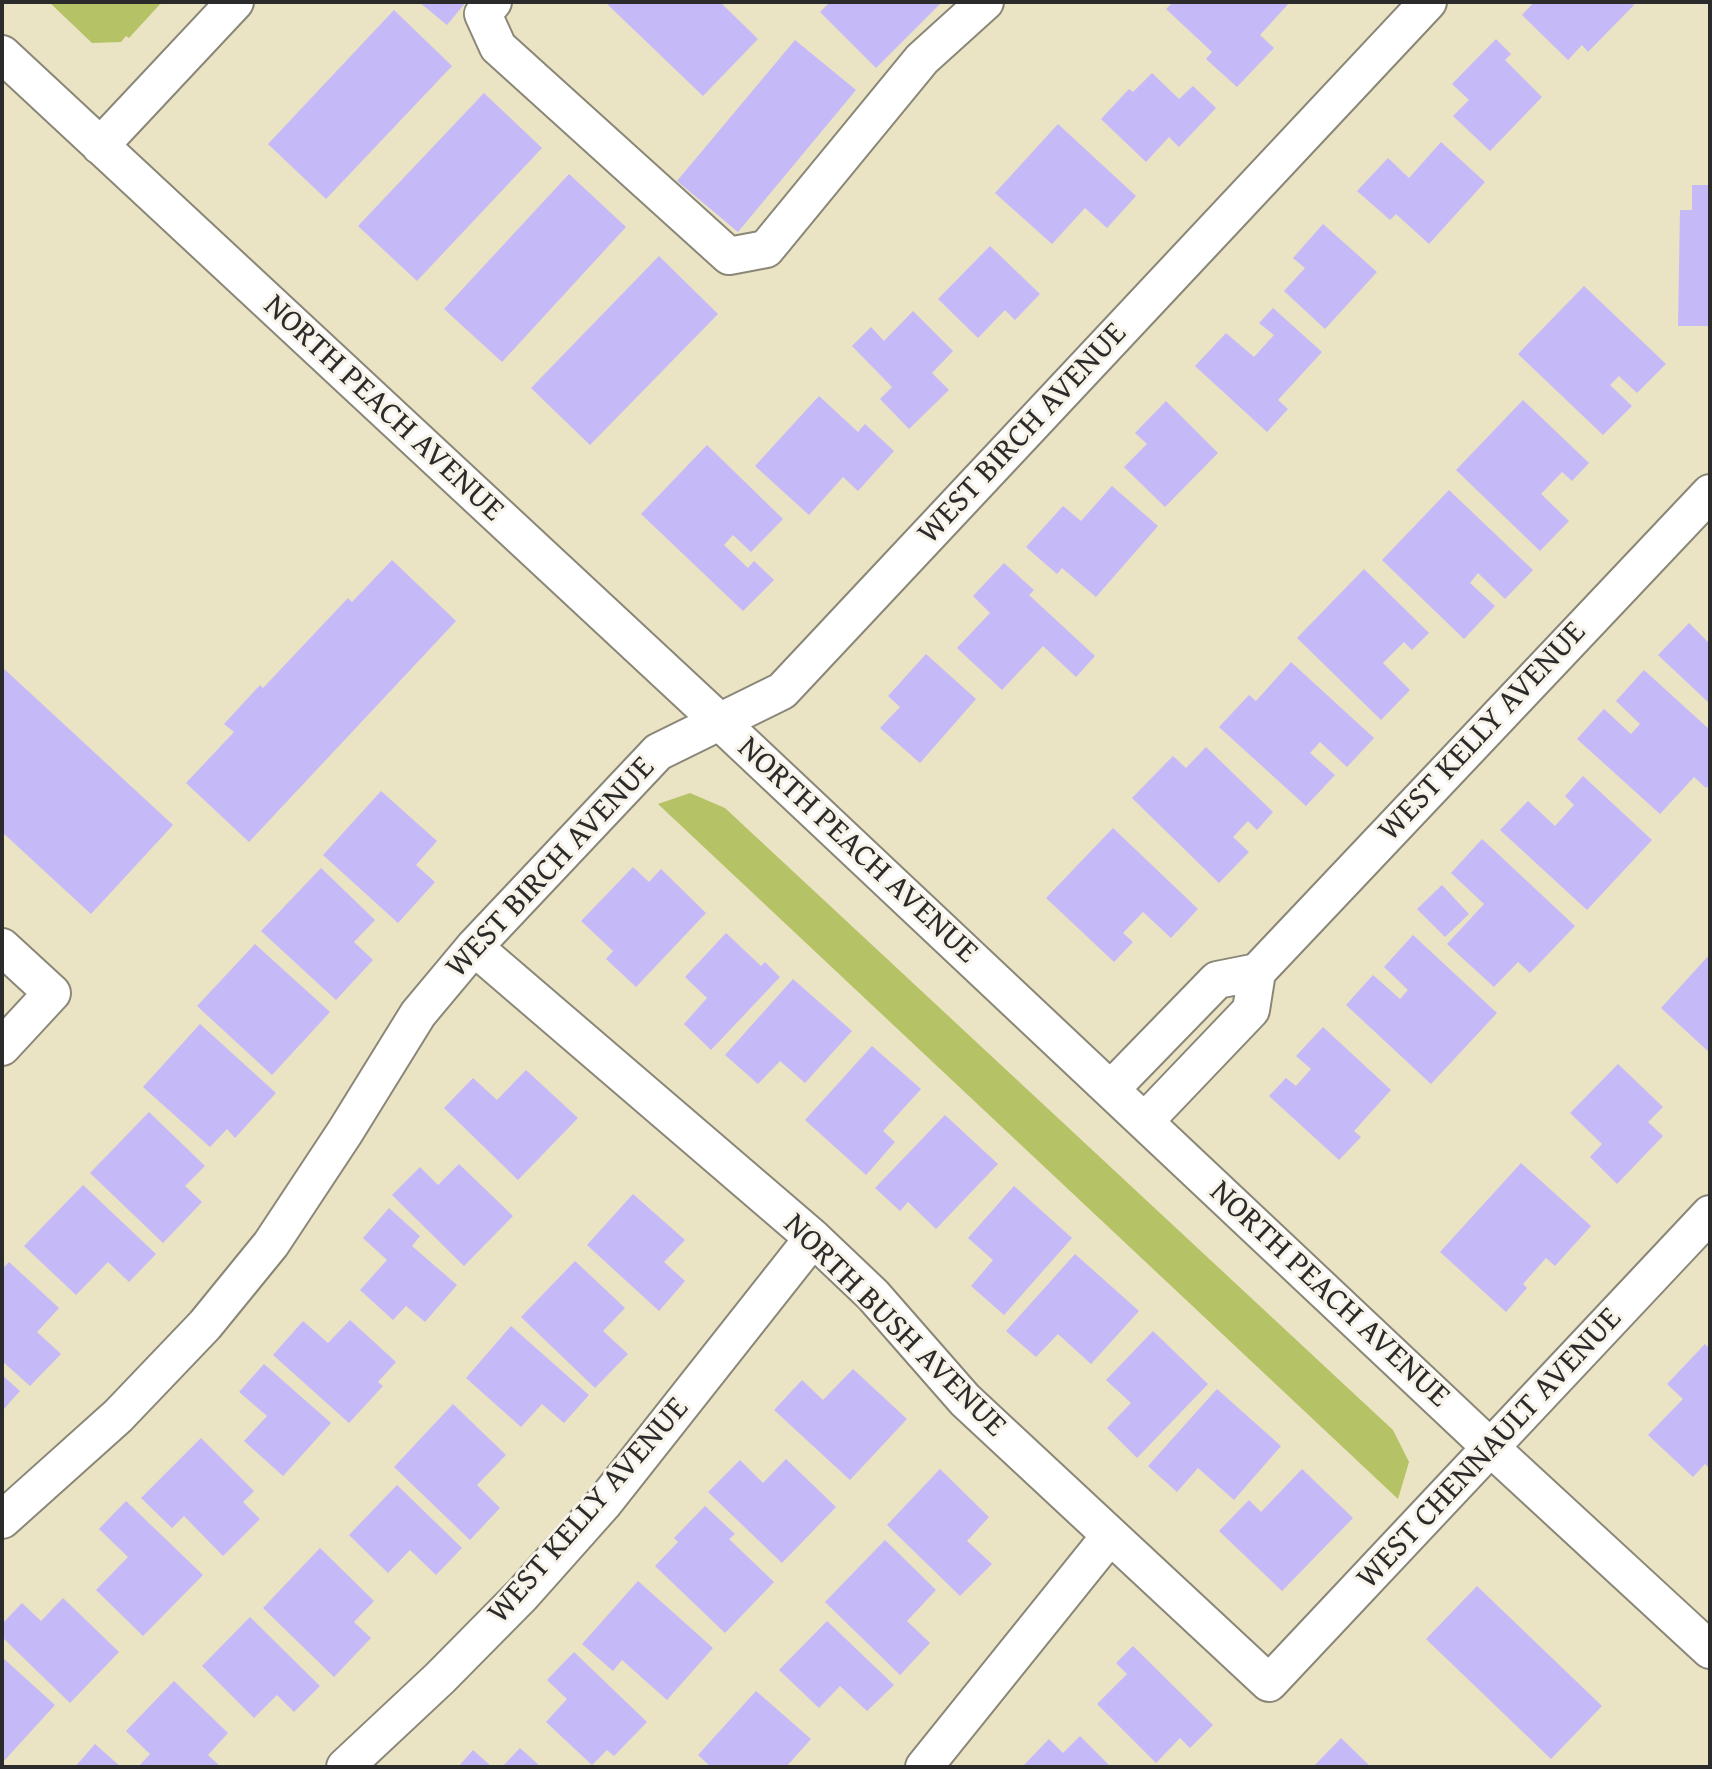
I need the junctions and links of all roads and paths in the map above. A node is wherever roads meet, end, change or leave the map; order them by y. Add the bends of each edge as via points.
1 (235, 2) edge
2 (493, 2) edge
3 (985, 2) edge
4 (1428, 2) edge
5 (2, 54) edge
6 (100, 146) junction
7 (1710, 493) edge
8 (720, 722) junction
9 (2, 947) edge
10 (474, 947) junction
11 (1257, 972) junction
12 (2, 1047) edge
13 (1111, 1089) junction
14 (1145, 1121) junction
15 (1710, 1214) edge
16 (813, 1238) junction
17 (1491, 1448) junction
18 (2, 1520) edge
19 (1109, 1537) junction
20 (1710, 1650) edge
21 (1269, 1683) joint
22 (345, 1767) edge
23 (924, 1767) edge

1 - 6 street
2 - 3 street via 483,14 498,47 729,256 766,249 922,59
4 - 8 street, WEST BIRCH AVENUE via 782,691
5 - 6 street, NORTH PEACH AVENUE
6 - 8 street, NORTH PEACH AVENUE
7 - 11 street, WEST KELLY AVENUE
8 - 10 street, WEST BIRCH AVENUE via 658,752
8 - 13 street, NORTH PEACH AVENUE
9 - 12 street via 52,993
10 - 16 street, NORTH BUSH AVENUE
10 - 18 street, WEST BIRCH AVENUE via 418,1014 271,1244 205,1325 118,1416
11 - 13 street via 1217,980
11 - 14 street via 1251,1010
13 - 14 street, NORTH PEACH AVENUE
14 - 17 street, NORTH PEACH AVENUE
15 - 17 street, WEST CHENNAULT AVENUE
16 - 19 street, NORTH BUSH AVENUE via 873,1295 965,1400
16 - 22 street, WEST KELLY AVENUE via 593,1516 460,1658
17 - 20 street, NORTH PEACH AVENUE
17 - 21 street, WEST CHENNAULT AVENUE
19 - 21 street, NORTH BUSH AVENUE
19 - 23 street

